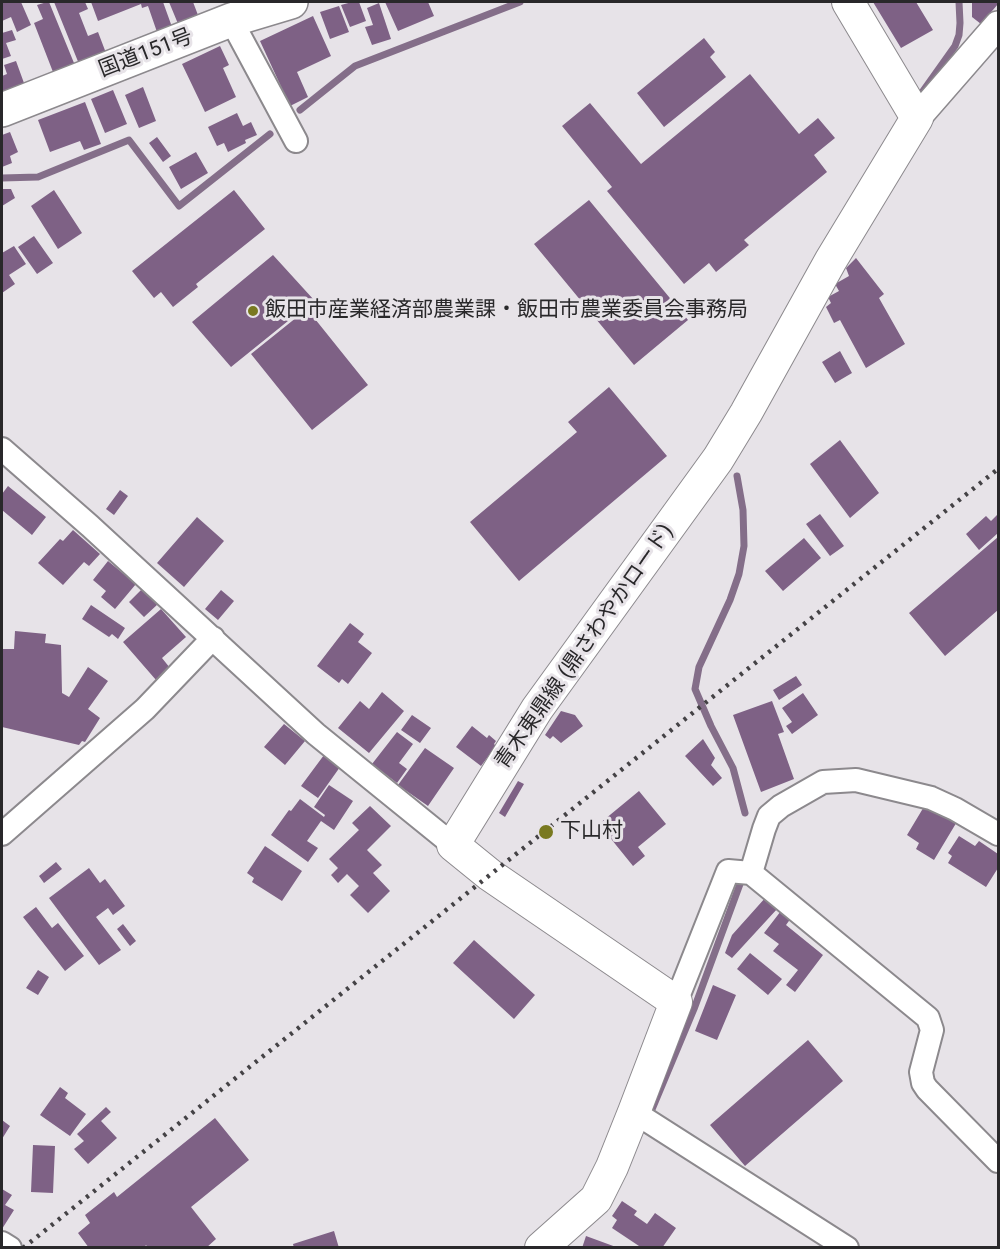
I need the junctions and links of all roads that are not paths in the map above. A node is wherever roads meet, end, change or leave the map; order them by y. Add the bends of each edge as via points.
1 (291, 2) edge
2 (848, 2) edge
3 (231, 20) junction
4 (999, 25) edge
5 (2, 110) edge
6 (917, 118) junction
7 (296, 141) dead end
8 (2, 449) edge
9 (213, 638) junction
10 (2, 834) edge
11 (999, 834) edge
12 (453, 845) junction
13 (751, 873) junction
14 (676, 1002) junction
15 (644, 1119) junction
16 (999, 1161) edge
17 (2, 1243) edge
18 (10, 1248) edge
19 (541, 1248) edge
20 (847, 1248) edge

1 - 3 highway, 国道151号
2 - 6 main road
3 - 5 highway, 国道151号
3 - 7 street
4 - 6 street
6 - 12 main road, 青木東鼎線 (鼎さわやかロード) via 718,459 537,709
8 - 9 street
9 - 10 street via 145,709
9 - 12 street via 316,734
11 - 13 street via 931,798 856,780 823,782 769,816
12 - 14 main road via 490,875
13 - 14 street via 728,871
13 - 16 street via 928,1018 932,1030 921,1072 923,1083
14 - 15 main road
15 - 19 main road via 596,1198
15 - 20 street
17 - 18 street

